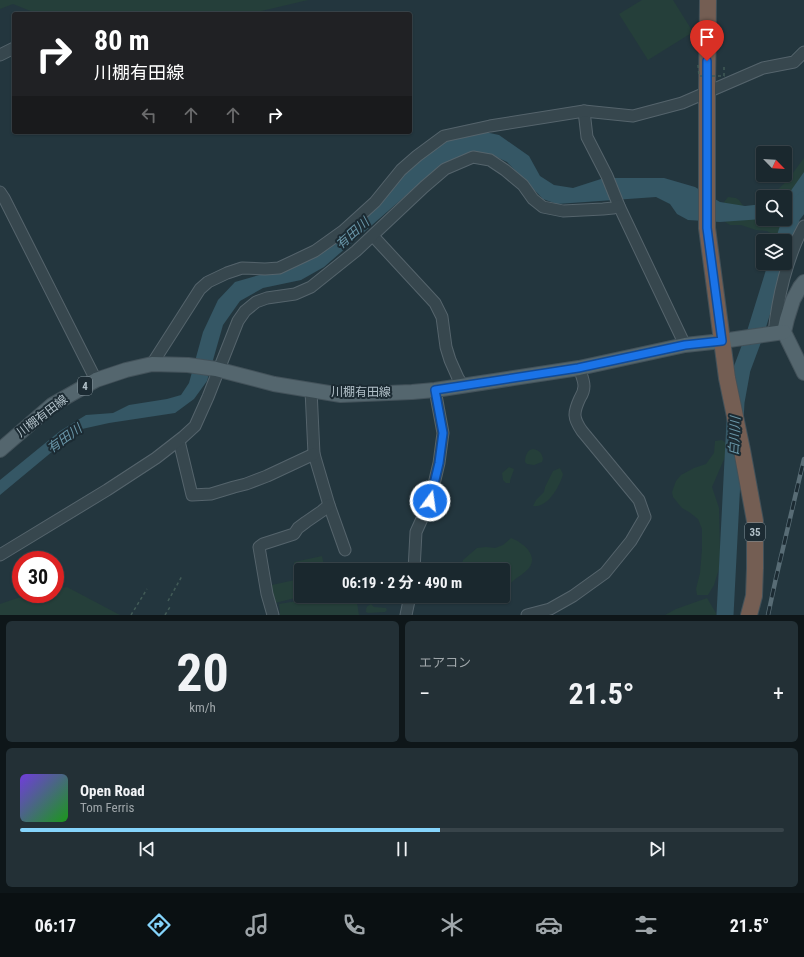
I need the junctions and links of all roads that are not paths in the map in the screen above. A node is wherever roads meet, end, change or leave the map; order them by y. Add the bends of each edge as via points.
1 (708, 0) edge
2 (12, 49) edge
3 (804, 52) edge
4 (0, 55) edge
5 (706, 92) junction
6 (584, 111) junction
7 (0, 192) edge
8 (619, 206) junction
9 (804, 226) edge
10 (373, 236) junction
11 (803, 285) edge
12 (779, 333) junction
13 (722, 341) junction
14 (685, 345) junction
15 (152, 364) junction
16 (578, 368) junction
17 (218, 369) junction
18 (804, 374) edge
19 (96, 380) junction
20 (463, 386) junction
21 (311, 390) junction
22 (435, 390) junction
23 (179, 441) junction
24 (0, 450) edge
25 (314, 454) junction
26 (329, 505) junction
27 (345, 550) dead end
28 (0, 555) edge
29 (414, 563) edge
30 (409, 603) edge
31 (273, 615) edge
32 (406, 615) edge
33 (527, 615) edge
34 (749, 615) edge

1 - 5 highway, 35
2 - 4 street
3 - 5 street via 794,62 763,68
5 - 6 street via 682,103 633,116
5 - 13 highway, 35 via 707,228
6 - 8 street via 587,137
6 - 15 street via 444,136 401,170 375,202 343,231 315,251 279,268 242,268 226,272 208,282 200,289
7 - 19 street
8 - 10 street via 563,211 543,207 505,170 490,160 473,157 444,169
8 - 14 street
9 - 12 street via 791,252 775,315
10 - 17 street via 311,287 295,294 267,298 256,302 245,311
10 - 20 street via 435,302 442,317 450,360
11 - 12 main road via 793,300
12 - 13 main road, 川棚有田線
12 - 18 main road
13 - 14 main road, 川棚有田線 / 4
13 - 34 highway, 35 via 755,521 754,596
14 - 16 main road, 川棚有田線 / 4
15 - 17 main road, 川棚有田線 / 4
15 - 19 main road, 川棚有田線 / 4
16 - 20 main road, 川棚有田線 / 4
16 - 33 street via 584,390 575,411 577,425 639,500 645,517 631,541 605,573 550,609
17 - 21 main road, 川棚有田線 / 4 via 274,384
17 - 23 street via 195,426
19 - 24 main road, 川棚有田線 / 4 via 52,405
20 - 22 main road, 川棚有田線 / 4
21 - 22 main road, 川棚有田線 / 4 via 341,395
21 - 25 street
22 - 29 street via 443,433 430,501 416,532
23 - 25 street via 192,495 211,494 246,484
23 - 28 street via 107,490
25 - 26 street
26 - 27 street
26 - 31 street via 298,528 294,534 259,547
30 - 32 street

